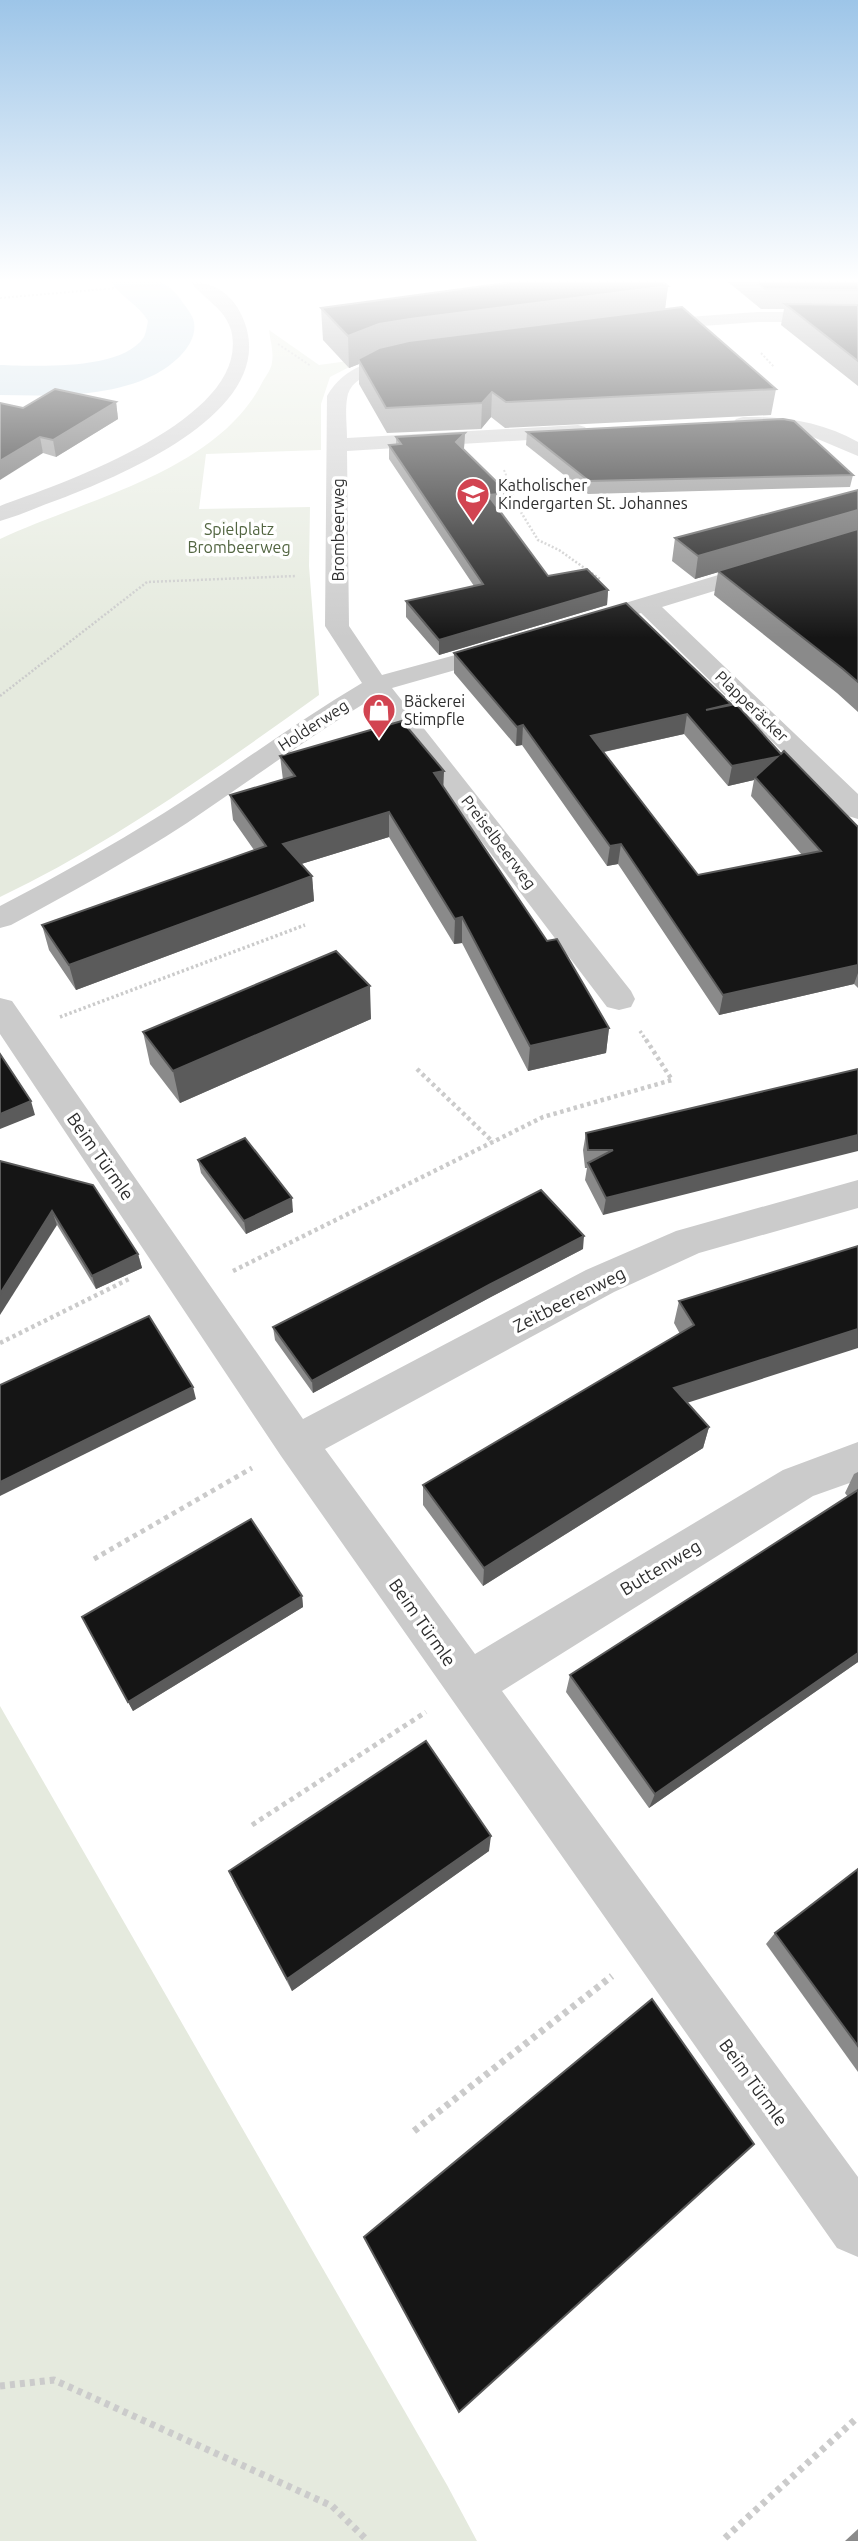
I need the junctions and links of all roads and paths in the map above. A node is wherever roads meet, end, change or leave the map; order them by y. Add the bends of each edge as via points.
1 (212, 401) edge
2 (337, 401) edge
3 (717, 424) edge
4 (599, 430) edge
5 (339, 445) junction
6 (858, 450) edge
7 (514, 499) dead end
8 (0, 514) edge
9 (858, 540) edge
10 (338, 575) junction
11 (641, 605) junction
12 (562, 630) edge
13 (524, 642) edge
14 (378, 684) junction
15 (0, 696) edge
16 (858, 810) edge
17 (0, 918) edge
18 (305, 925) dead end
19 (619, 999) joint
20 (8, 1021) edge
21 (417, 1069) dead end
22 (493, 1142) junction
23 (858, 1194) edge
24 (181, 1275) junction
25 (0, 1343) edge
26 (296, 1443) junction
27 (858, 1461) edge
28 (94, 1559) dead end
29 (468, 1685) junction
30 (252, 1825) dead end
31 (654, 1943) junction
32 (414, 2131) dead end
33 (858, 2227) edge
34 (0, 2386) edge
35 (858, 2417) edge
36 (725, 2538) dead end
37 (368, 2541) edge

1 - 8 street via 153,449
2 - 5 street, Brombeerweg
3 - 6 street via 801,425
4 - 5 street
5 - 10 street, Brombeerweg
7 - 11 path via 538,540
9 - 11 street
10 - 14 street, Brombeerweg via 337,626
10 - 15 path via 147,582
11 - 12 street
11 - 16 street, Plapperäcker
13 - 14 street, Holderweg
14 - 17 street, Holderweg via 310,724 175,818
14 - 19 street, Preiselbeerweg
18 - 20 path
19 - 22 path via 671,1080 543,1117
20 - 24 street, Beim Türmle
21 - 22 path
22 - 24 path
23 - 26 street, Zeitbeerenweg via 689,1241 600,1281
24 - 25 path
24 - 26 street, Beim Türmle
26 - 28 path
26 - 29 street, Beim Türmle
27 - 29 street, Buttenweg via 798,1483
29 - 30 path
29 - 31 street, Beim Türmle
31 - 32 path
31 - 33 street, Beim Türmle
34 - 37 path via 54,2380 332,2505
35 - 36 path

